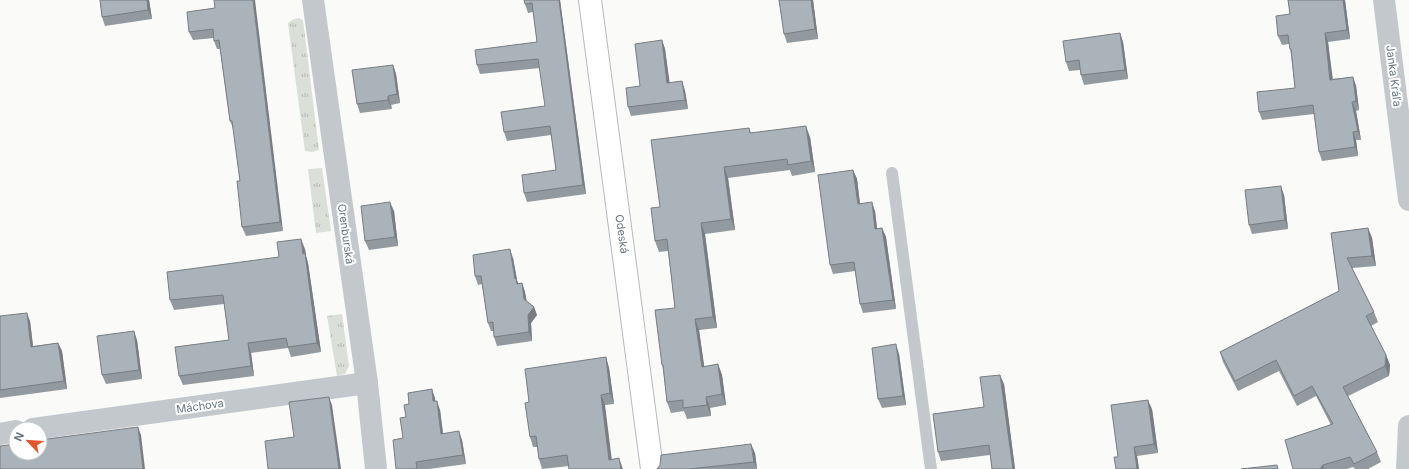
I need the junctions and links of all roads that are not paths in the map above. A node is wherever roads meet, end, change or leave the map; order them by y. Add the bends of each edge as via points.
1 (313, 0) edge
2 (590, 0) edge
3 (1384, 0) edge
4 (892, 173) dead end
5 (1409, 200) edge
6 (367, 383) junction
7 (1409, 426) edge
8 (48, 427) edge
9 (376, 469) edge
10 (652, 469) edge
11 (931, 469) edge
12 (1407, 469) edge

1 - 6 street, Orenburská
2 - 10 street, Odeská
3 - 5 street, Janka Kráľa
4 - 11 lane
6 - 8 street, Máchova
6 - 9 street, Orenburská
7 - 12 street

